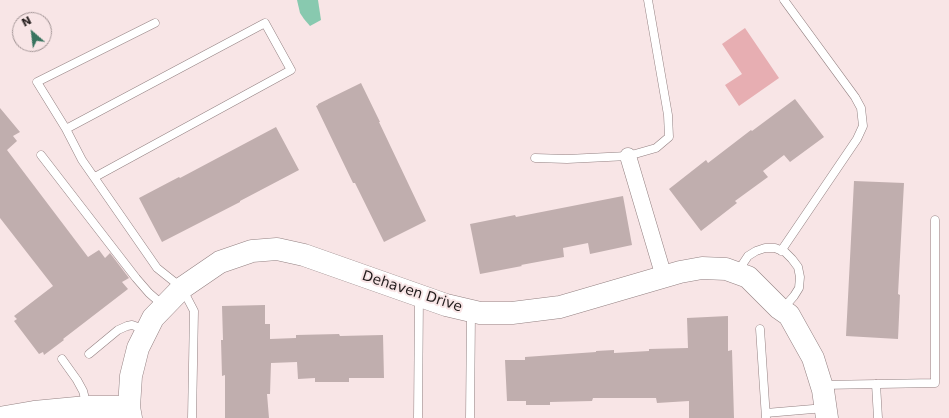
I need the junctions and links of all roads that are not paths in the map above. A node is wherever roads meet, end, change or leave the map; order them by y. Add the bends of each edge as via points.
1 (648, 0) edge
2 (784, 0) edge
3 (155, 23) dead end
4 (66, 128) junction
5 (41, 155) dead end
6 (628, 156) junction
7 (534, 158) dead end
8 (94, 177) junction
9 (935, 220) dead end
10 (781, 251) junction
11 (738, 274) junction
12 (664, 277) junction
13 (182, 288) junction
14 (419, 296) junction
15 (164, 306) junction
16 (779, 308) junction
17 (471, 311) junction
18 (760, 329) dead end
19 (146, 331) junction
20 (89, 354) dead end
21 (62, 359) dead end
22 (876, 384) junction
23 (821, 385) junction
24 (87, 407) junction
25 (130, 412) edge
26 (826, 413) edge
27 (766, 416) edge
28 (0, 418) edge
29 (192, 418) edge
30 (418, 418) edge
31 (470, 418) edge
32 (878, 418) edge

1 - 6 lane via 668,115 669,137 656,148
2 - 10 lane via 855,96 861,108 862,126 857,139
3 - 4 lane via 37,82
4 - 8 lane
4 - 8 lane via 264,23 291,70
5 - 15 lane via 136,278
6 - 7 lane
6 - 12 street
8 - 13 lane via 157,268
9 - 22 lane via 935,383
10 - 11 lane via 765,248 756,251 748,256
10 - 16 lane via 792,258 798,267 800,277 799,288 794,296
11 - 12 street, Dehaven Drive via 702,268
11 - 16 street, Dehaven Drive via 748,277
12 - 17 street, Dehaven Drive via 560,307 512,313
13 - 14 street, Dehaven Drive via 220,262 252,251 277,249 304,254
13 - 15 street, Dehaven Drive
13 - 29 lane via 194,311
14 - 17 street, Dehaven Drive
14 - 30 lane
15 - 19 street, Dehaven Drive
16 - 23 street, Dehaven Drive via 789,315 813,358
17 - 31 lane
18 - 27 lane
19 - 20 lane via 132,325 127,326 118,330
19 - 25 street, Dehaven Drive via 138,348 131,376
21 - 24 lane via 83,391
22 - 23 lane
22 - 32 lane
23 - 26 street, Dehaven Drive
24 - 25 street
24 - 28 street
26 - 27 lane

